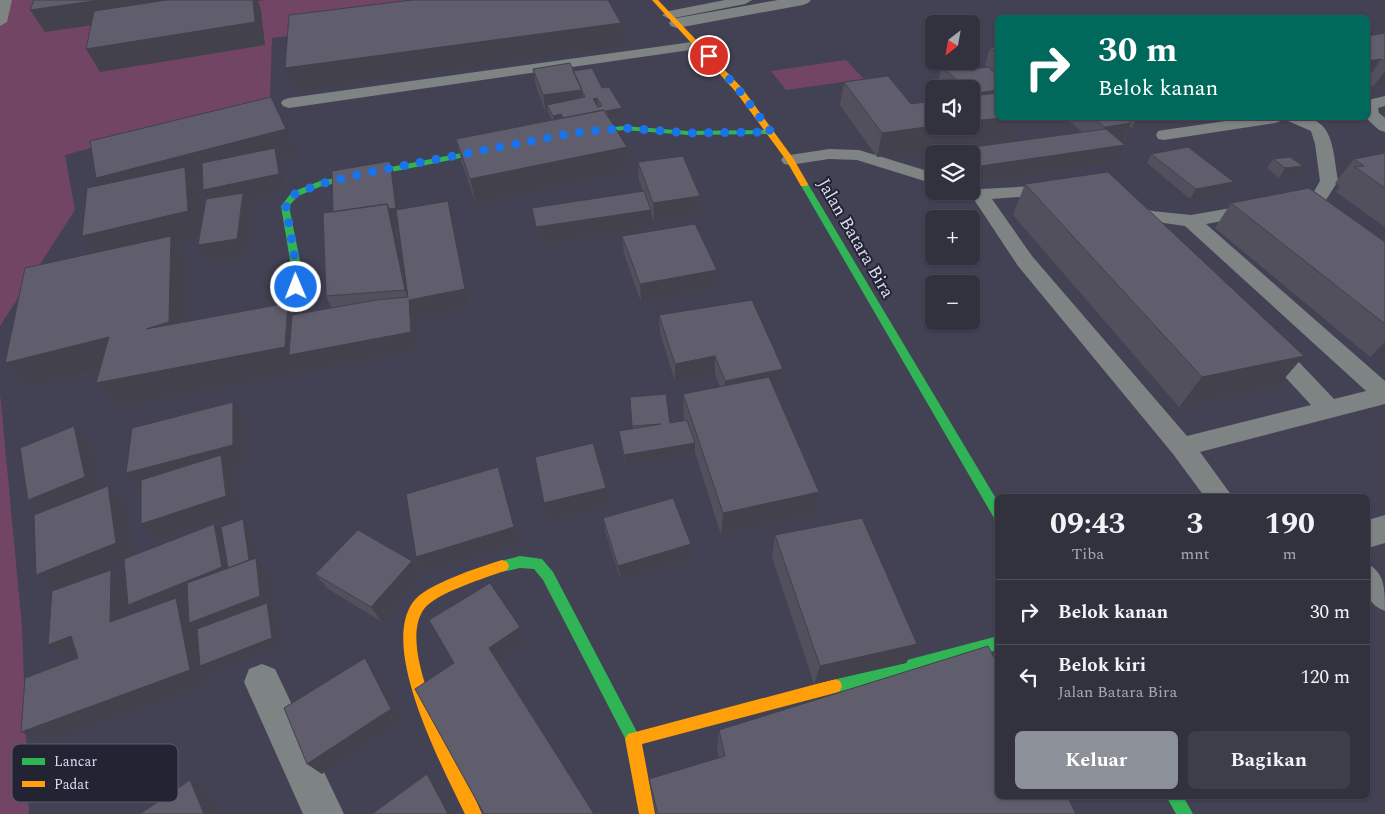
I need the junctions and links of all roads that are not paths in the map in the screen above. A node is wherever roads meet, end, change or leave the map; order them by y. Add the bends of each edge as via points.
1 (5, 0) edge
2 (655, 0) edge
3 (745, 0) edge
4 (803, 0) edge
5 (673, 19) junction
6 (0, 22) edge
7 (699, 45) junction
8 (288, 103) dead end
9 (1382, 104) edge
10 (1263, 120) edge
11 (1301, 120) edge
12 (1385, 127) edge
13 (771, 132) junction
14 (563, 135) edge
15 (1164, 136) dead end
16 (507, 146) edge
17 (790, 160) junction
18 (925, 176) edge
19 (1074, 189) edge
20 (980, 193) edge
21 (980, 200) edge
22 (1114, 202) edge
23 (1149, 216) junction
24 (1191, 221) junction
25 (1169, 238) edge
26 (296, 287) dead end
27 (1256, 330) edge
28 (1385, 395) edge
29 (1329, 409) junction
30 (1182, 447) junction
31 (1217, 494) edge
32 (995, 509) edge
33 (1385, 529) edge
34 (1370, 533) edge
35 (1370, 579) edge
36 (1385, 598) edge
37 (995, 644) edge
38 (262, 682) dead end
39 (633, 739) junction
40 (1176, 799) edge
41 (324, 814) edge
42 (474, 814) edge
43 (647, 814) edge
44 (1185, 814) edge

1 - 6 lane
2 - 5 street, Jalan Batara Bira
3 - 5 lane
4 - 5 street
5 - 7 street, Jalan Batara Bira
7 - 8 lane
7 - 13 street, Jalan Batara Bira
9 - 12 lane via 1370,104 1370,113
10 - 15 lane
11 - 24 lane via 1318,128 1322,139 1329,182 1326,204
13 - 14 street via 688,133 624,128
13 - 17 street, Jalan Batara Bira
16 - 26 street via 365,173 295,194 286,206 296,266
17 - 18 lane via 829,154 859,155
17 - 32 street, Jalan Batara Bira
19 - 20 lane
21 - 30 lane via 1025,261
22 - 23 lane
23 - 24 lane
23 - 25 lane
24 - 28 lane
27 - 29 lane
28 - 29 lane
29 - 30 lane
30 - 31 lane
33 - 34 street
35 - 36 lane
37 - 39 street
38 - 41 street
39 - 42 street via 548,576 537,563 519,562 469,578 426,599 416,608 409,626 408,644 418,691
39 - 43 street
40 - 44 street

